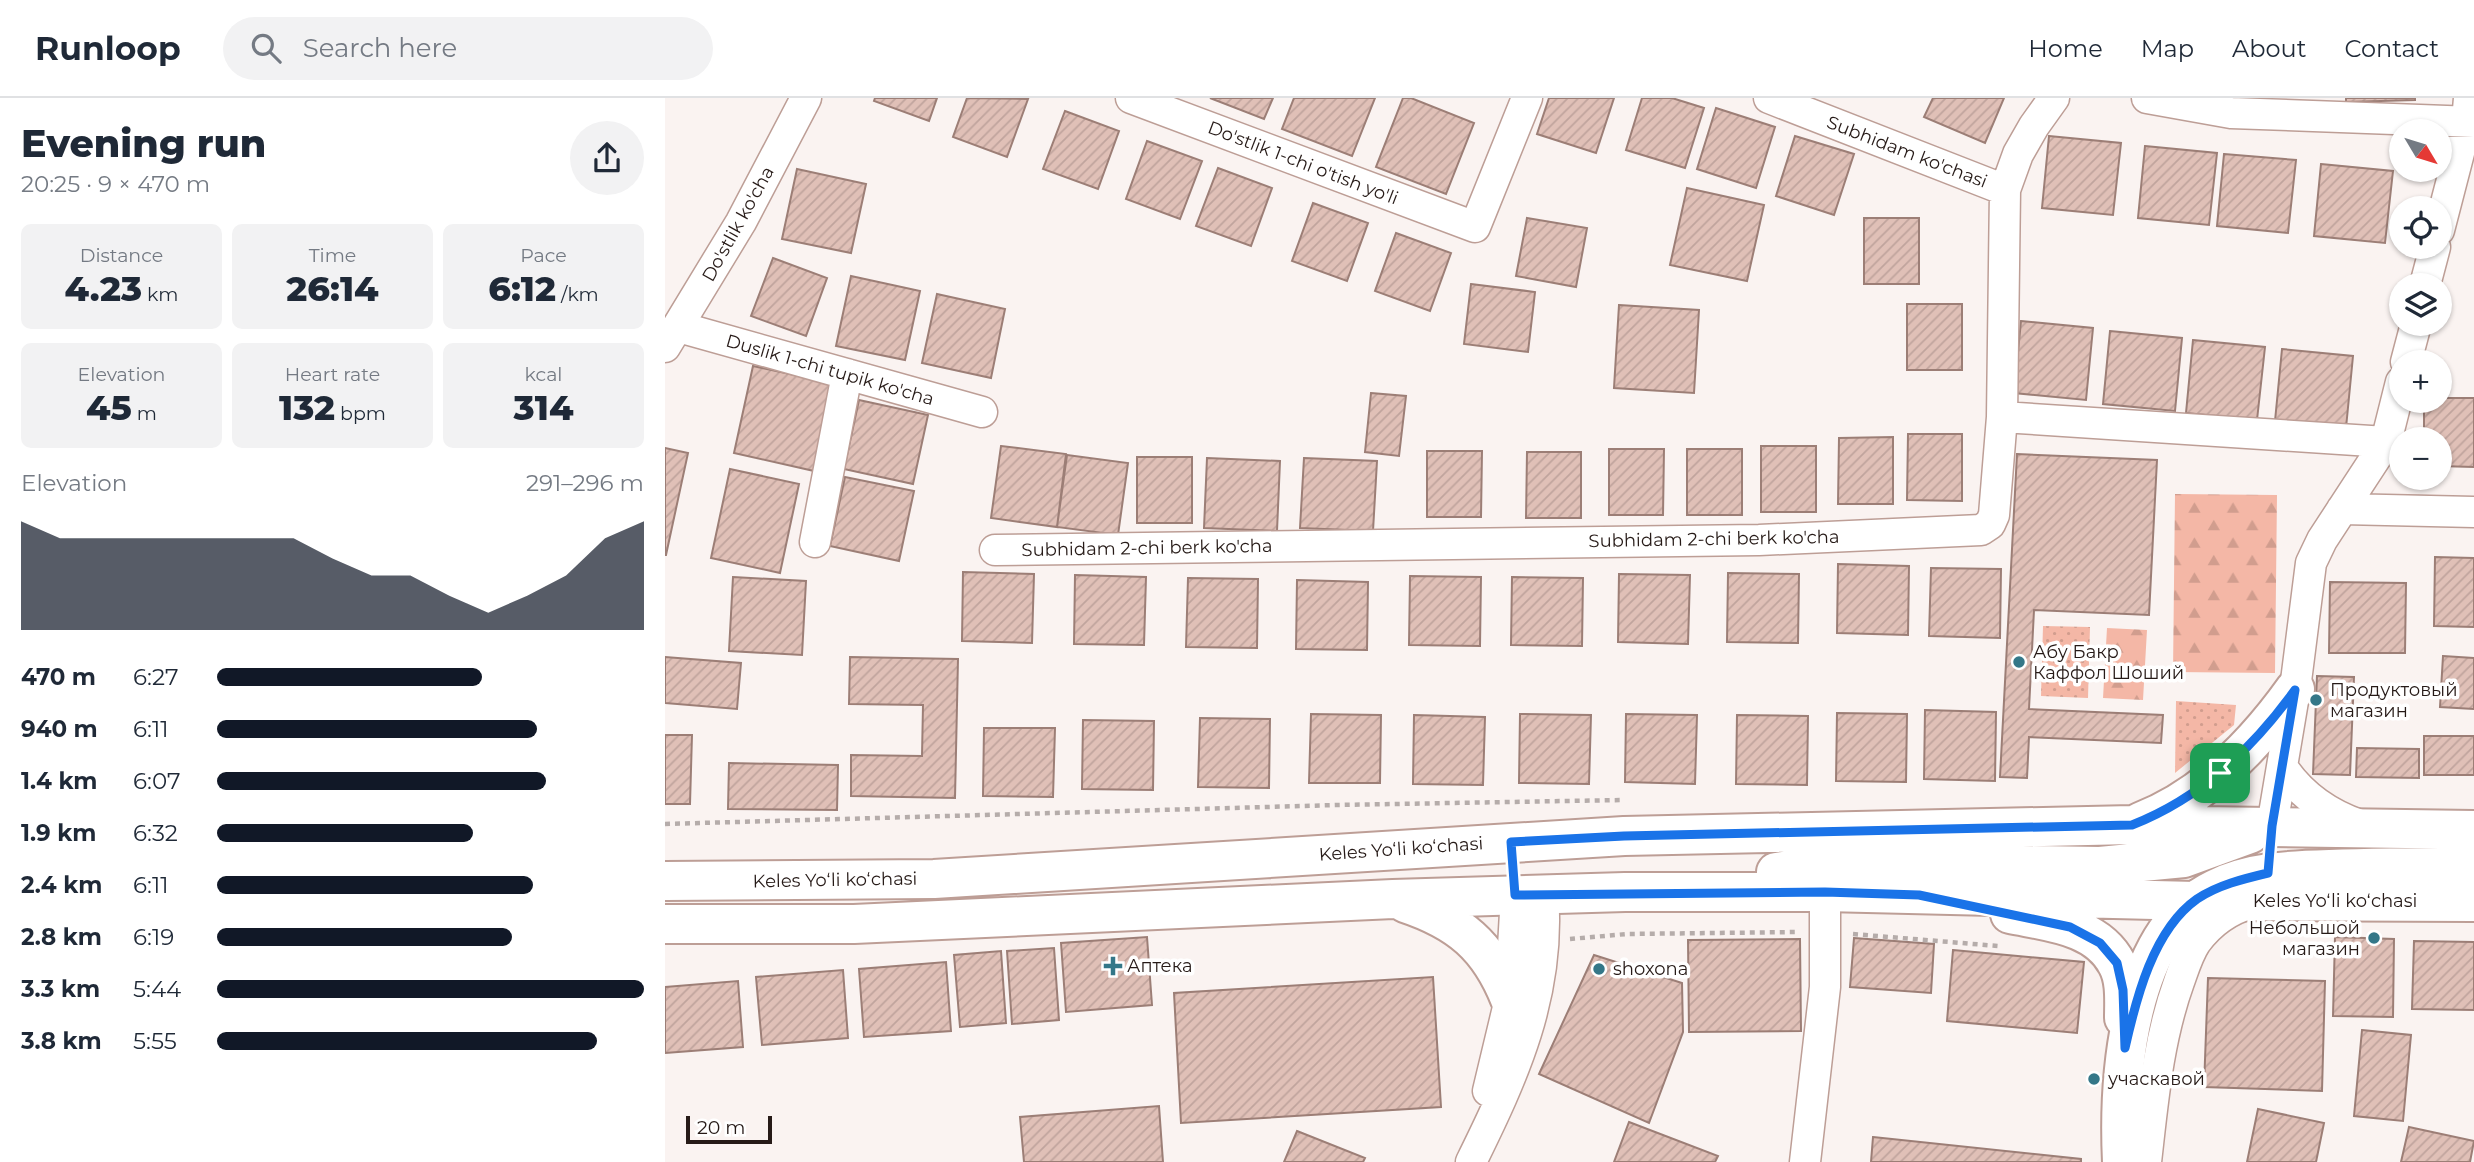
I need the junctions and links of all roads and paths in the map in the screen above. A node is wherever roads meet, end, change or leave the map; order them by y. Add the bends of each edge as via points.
1 (1131, 98) edge
2 (1527, 98) edge
3 (1769, 98) edge
4 (2054, 98) edge
5 (2147, 98) edge
6 (794, 103) edge
7 (2470, 114) edge
8 (2005, 190) junction
9 (2448, 196) edge
10 (672, 337) edge
11 (847, 374) junction
12 (982, 412) dead end
13 (2393, 413) edge
14 (2002, 417) junction
15 (2386, 442) junction
16 (2342, 509) junction
17 (2474, 512) edge
18 (815, 542) dead end
19 (995, 550) dead end
20 (2295, 690) junction
21 (2283, 768) junction
22 (1629, 800) dead end
23 (665, 824) edge
24 (2132, 825) junction
25 (2272, 826) junction
26 (2367, 827) junction
27 (2474, 830) edge
28 (1526, 842) junction
29 (2184, 858) junction
30 (2474, 867) edge
31 (665, 881) edge
32 (2266, 887) junction
33 (1625, 892) junction
34 (1825, 892) junction
35 (1529, 895) junction
36 (1919, 895) junction
37 (1393, 899) junction
38 (2195, 901) junction
39 (2474, 902) edge
40 (665, 925) edge
41 (2188, 957) junction
42 (1510, 999) junction
43 (2125, 1048) junction
44 (1471, 1162) edge
45 (1805, 1162) edge
46 (2122, 1162) edge
47 (2146, 1162) edge

1 - 2 street, Do'stlik 1-chi o'tish yo'li via 1475,227
3 - 8 street, Subhidam ko'chasi
4 - 8 street, Subhidam 2-chi berk ko'cha via 2018,154
5 - 7 street via 2231,113
6 - 10 street, Do'stlik ko'cha via 741,222
7 - 9 street
8 - 14 street, Subhidam 2-chi berk ko'cha
10 - 11 street, Duslik 1-chi tupik ko'cha
11 - 12 street, Duslik 1-chi tupik ko'cha
11 - 18 street
13 - 15 street
14 - 15 street
14 - 19 street, Subhidam 2-chi berk ko'cha via 1994,515 1981,530 1759,540
15 - 16 street
16 - 17 street
16 - 20 street via 2311,563
20 - 21 street
20 - 24 main road via 2256,740 2220,773 2177,804
21 - 25 street
21 - 26 street via 2312,800
22 - 23 path
24 - 25 main road, Keles Yoʻli koʻchasi
24 - 28 main road, Keles Yoʻli koʻchasi
24 - 29 main road via 2157,833
25 - 26 main road, Keles Yoʻli koʻchasi
25 - 29 main road
25 - 32 main road
26 - 27 main road, Keles Yoʻli koʻchasi
28 - 31 main road, Keles Yoʻli koʻchasi via 934,879
28 - 35 main road
29 - 33 main road via 2100,866 1853,862
29 - 38 main road
30 - 32 main road via 2369,867
32 - 38 main road via 2216,888
32 - 39 main road, Keles Yoʻli koʻchasi
32 - 41 street via 2221,917
33 - 34 main road
33 - 35 main road
34 - 36 main road
34 - 45 street via 1825,987
35 - 37 main road
35 - 42 street
35 - 44 street via 1546,929 1535,1003 1505,1090
36 - 38 main road
36 - 43 main road via 2070,927 2100,943 2117,963 2121,976
37 - 40 main road via 854,924
37 - 42 main road via 1430,912 1464,932 1490,958
38 - 41 street
38 - 43 main road via 2174,923 2150,965
41 - 47 street via 2159,1055
42 - 44 street
43 - 46 main road

